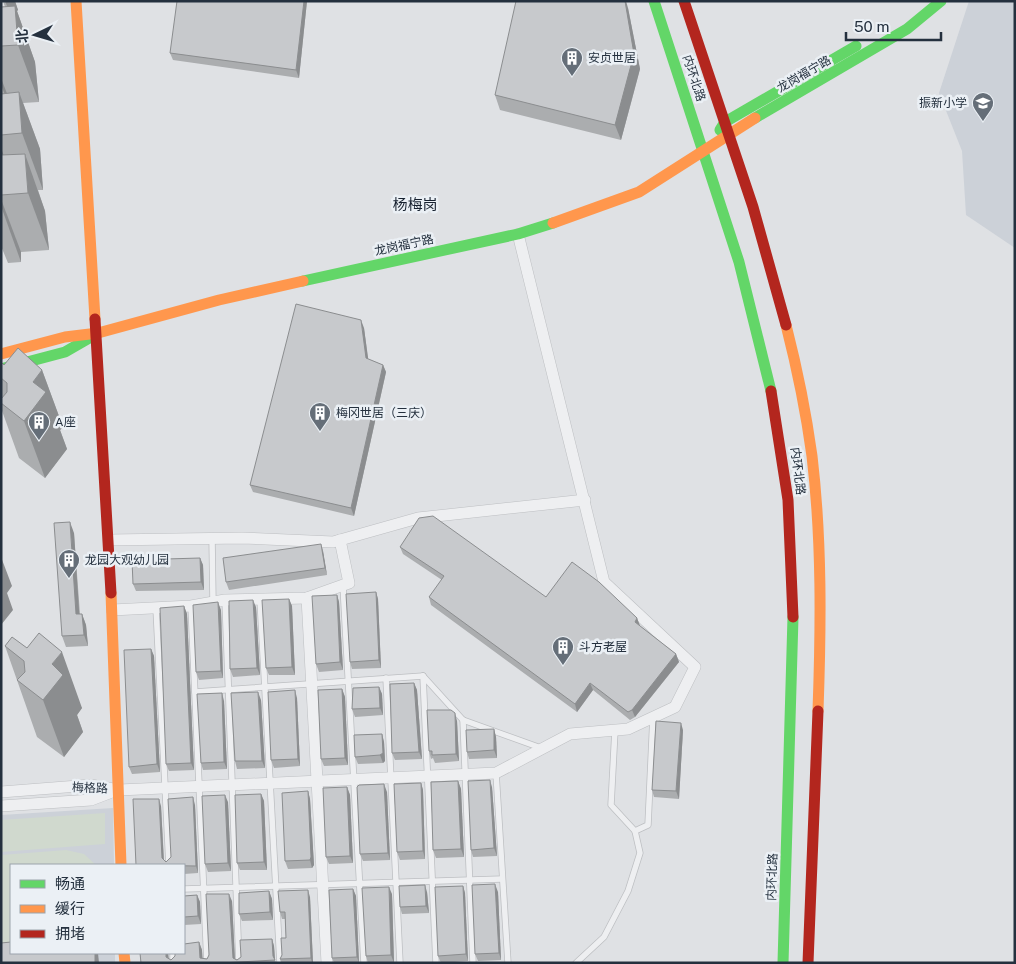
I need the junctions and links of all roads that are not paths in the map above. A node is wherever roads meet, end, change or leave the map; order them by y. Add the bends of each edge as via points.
1 (76, 1) edge
2 (654, 1) edge
3 (684, 1) edge
4 (923, 1) edge
5 (941, 1) edge
6 (727, 128) junction
7 (704, 152) junction
8 (518, 234) junction
9 (98, 333) junction
10 (1, 354) edge
11 (1, 369) edge
12 (585, 500) junction
13 (212, 538) junction
14 (109, 540) junction
15 (340, 540) junction
16 (343, 585) junction
17 (307, 598) junction
18 (260, 599) junction
19 (219, 601) junction
20 (191, 606) junction
21 (156, 608) junction
22 (112, 610) junction
23 (423, 676) junction
24 (386, 678) junction
25 (348, 681) junction
26 (312, 684) junction
27 (265, 687) junction
28 (228, 690) junction
29 (195, 692) junction
30 (653, 717) junction
31 (463, 720) junction
32 (615, 730) junction
33 (542, 749) junction
34 (496, 773) junction
35 (465, 774) junction
36 (427, 776) junction
37 (391, 778) junction
38 (354, 779) junction
39 (317, 781) junction
40 (270, 783) junction
41 (232, 785) junction
42 (199, 786) junction
43 (165, 787) junction
44 (119, 790) junction
45 (1, 792) edge
46 (1, 806) edge
47 (634, 831) junction
48 (121, 864) edge
49 (169, 864) edge
50 (502, 879) junction
51 (470, 880) junction
52 (432, 881) junction
53 (396, 882) junction
54 (360, 883) junction
55 (323, 884) junction
56 (276, 886) junction
57 (236, 888) junction
58 (185, 889) edge
59 (204, 889) junction
60 (207, 963) edge
61 (240, 963) edge
62 (280, 963) edge
63 (327, 963) edge
64 (364, 963) edge
65 (400, 963) edge
66 (436, 963) edge
67 (473, 963) edge
68 (508, 963) edge
69 (576, 963) edge
70 (783, 963) edge
71 (808, 963) edge

1 - 9 street
2 - 7 street, 内环北路
3 - 6 street, 内环北路
4 - 6 street, 龙岗福宁路 via 904,20
5 - 6 street, 龙岗福宁路 via 907,30
6 - 7 street, 龙岗福宁路
6 - 71 street, 内环北路 via 774,271 806,419 815,489 820,636
7 - 8 street, 龙岗福宁路 via 639,192
7 - 70 street, 内环北路 via 744,279 763,353 778,423 787,492 794,635
8 - 9 street, 龙岗福宁路 via 219,300
8 - 12 street
9 - 10 street, 龙岗福宁路 via 65,336
9 - 11 street, 龙岗福宁路 via 65,352
9 - 14 street
12 - 15 street via 418,518
12 - 30 street via 604,582 694,667 674,707
13 - 14 street
13 - 15 street
13 - 19 lane
14 - 22 street
15 - 16 street via 349,583
16 - 17 street
16 - 25 lane
17 - 18 street
17 - 26 street
18 - 19 street
18 - 27 lane
19 - 20 street
19 - 28 lane
20 - 21 street
20 - 29 lane
21 - 22 street
21 - 43 lane
22 - 44 street
23 - 24 lane
23 - 31 lane
23 - 36 lane
24 - 25 lane
24 - 37 lane
25 - 26 lane
25 - 38 lane
26 - 27 lane
26 - 39 street
27 - 28 lane
27 - 40 lane
28 - 29 lane
28 - 41 lane
29 - 42 lane
30 - 32 street via 628,729
30 - 47 lane via 648,826
31 - 33 lane
31 - 35 lane
32 - 33 street via 570,734
32 - 47 lane via 611,805
33 - 34 street
34 - 35 street
34 - 50 lane
35 - 36 street
35 - 51 lane
36 - 37 street
36 - 52 lane
37 - 38 street
37 - 53 lane
38 - 39 street
38 - 54 lane
39 - 40 street
39 - 55 street
40 - 41 street
40 - 56 lane
41 - 42 street
41 - 57 lane
42 - 43 street
42 - 59 lane
43 - 44 street
43 - 49 lane
44 - 45 street, 梅格路 via 91,785
44 - 46 street, 梅格路 via 91,800
44 - 48 street
47 - 69 lane via 640,853 628,890 604,937
50 - 51 lane
50 - 68 lane
51 - 52 lane
51 - 67 lane
52 - 53 lane
52 - 66 lane
53 - 54 lane
53 - 65 lane
54 - 55 lane
54 - 64 lane
55 - 56 lane
55 - 63 street
56 - 57 lane
56 - 62 lane
57 - 59 lane
57 - 61 lane
58 - 59 lane
59 - 60 lane

